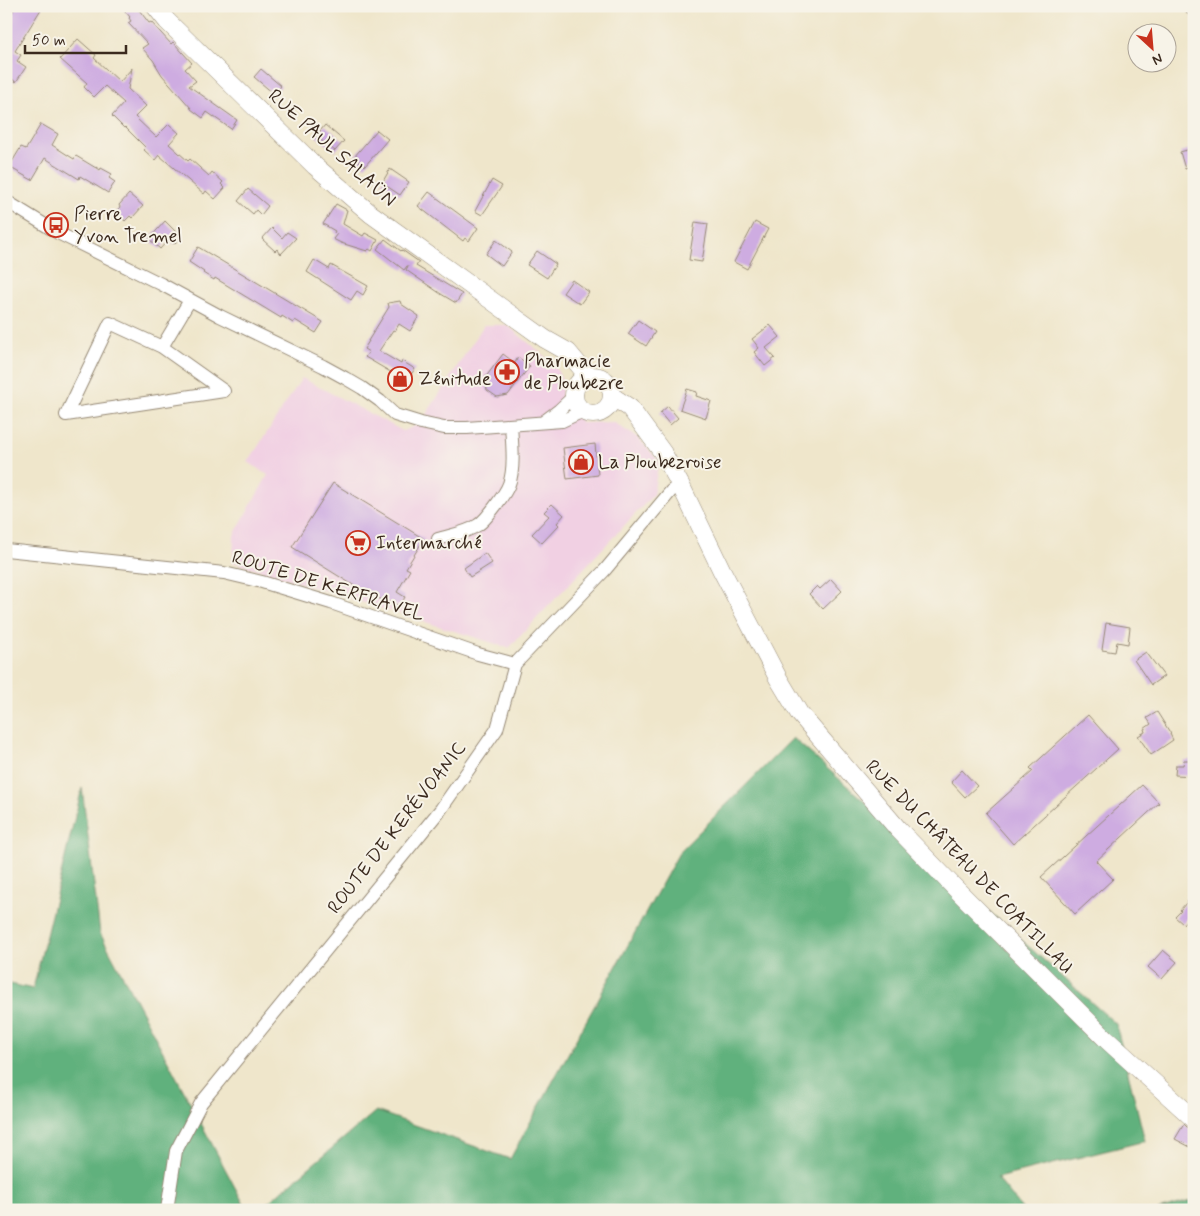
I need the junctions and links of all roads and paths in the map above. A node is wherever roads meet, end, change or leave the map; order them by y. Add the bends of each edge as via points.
1 (155, 6) edge
2 (6, 201) edge
3 (190, 300) junction
4 (162, 347) junction
5 (579, 386) junction
6 (609, 403) junction
7 (583, 411) junction
8 (543, 422) junction
9 (511, 425) junction
10 (680, 484) junction
11 (438, 538) dead end
12 (6, 550) edge
13 (515, 664) junction
14 (1194, 1119) edge
15 (167, 1210) edge

1 - 5 main road, RUE PAUL SALAÜN via 315,166 363,207 545,339
2 - 3 street via 58,233
3 - 4 street
3 - 9 street via 345,378 395,414 444,428
4 - 4 street via 110,323 66,415 224,391
5 - 6 main road via 595,375 602,378 612,389
5 - 7 main road via 577,404
5 - 8 street via 560,410
6 - 7 main road via 598,414
6 - 10 main road via 643,426
7 - 8 street via 562,420
8 - 9 street
9 - 11 street via 512,470 509,484 497,504 480,524
10 - 13 street, ROUTE DE KERÉVOANIC via 605,570
10 - 14 main road, RUE DU CHÂTEAU DE COATILLAU via 722,571 799,713 898,829 957,890 1107,1040
12 - 13 street, ROUTE DE KERFRAVEL via 224,573 331,603
13 - 15 street, ROUTE DE KERÉVOANIC via 496,729 440,809 200,1104 176,1151

